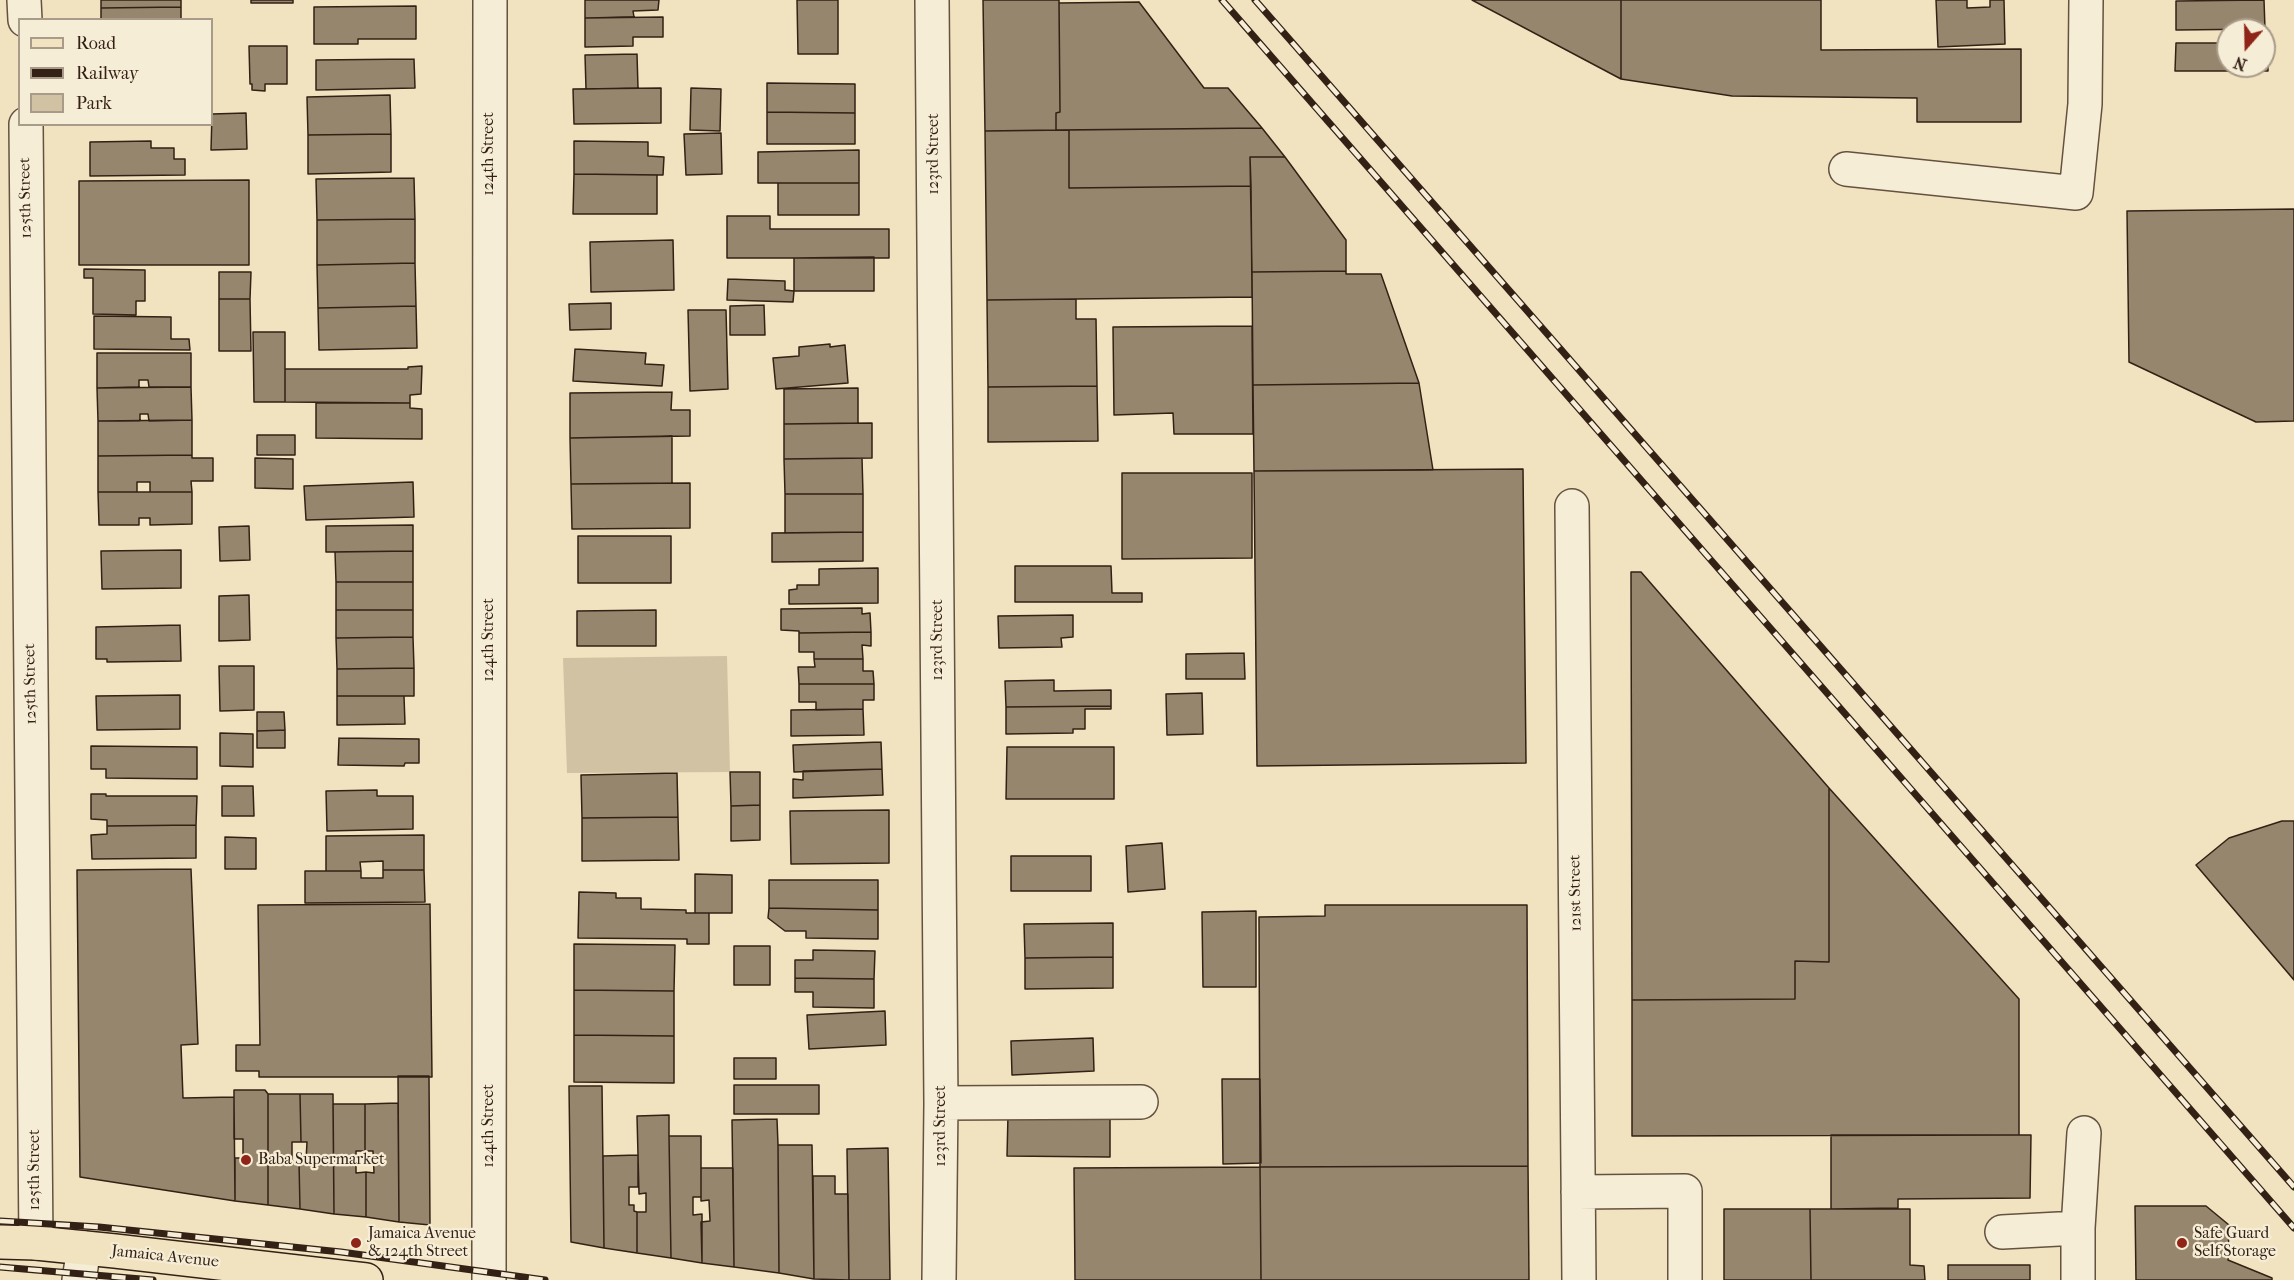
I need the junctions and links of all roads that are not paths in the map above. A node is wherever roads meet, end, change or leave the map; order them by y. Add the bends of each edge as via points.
1 (24, 0) edge
2 (489, 0) edge
3 (932, 0) edge
4 (2086, 0) edge
5 (24, 18) edge
6 (26, 126) edge
7 (1846, 169) dead end
8 (1572, 506) dead end
9 (1141, 1102) dead end
10 (941, 1103) junction
11 (2084, 1133) dead end
12 (1578, 1192) junction
13 (2078, 1228) junction
14 (2002, 1232) dead end
15 (0, 1242) edge
16 (36, 1243) junction
17 (84, 1248) junction
18 (79, 1280) edge
19 (366, 1280) edge
20 (489, 1280) edge
21 (939, 1280) edge
22 (1579, 1280) edge
23 (1685, 1280) edge
24 (2078, 1280) edge

1 - 5 street
2 - 20 street, 124th Street
3 - 10 street, 123rd Street
4 - 7 street via 2085,104 2076,193
6 - 16 street, 125th Street
8 - 12 street, 121st Street
9 - 10 street
10 - 21 street, 123rd Street
11 - 13 street
12 - 22 street, 121st Street
12 - 23 street via 1685,1191
13 - 14 street
13 - 24 street
15 - 16 main road, Jamaica Avenue
16 - 17 main road, Jamaica Avenue
17 - 18 street
17 - 19 main road, Jamaica Avenue

